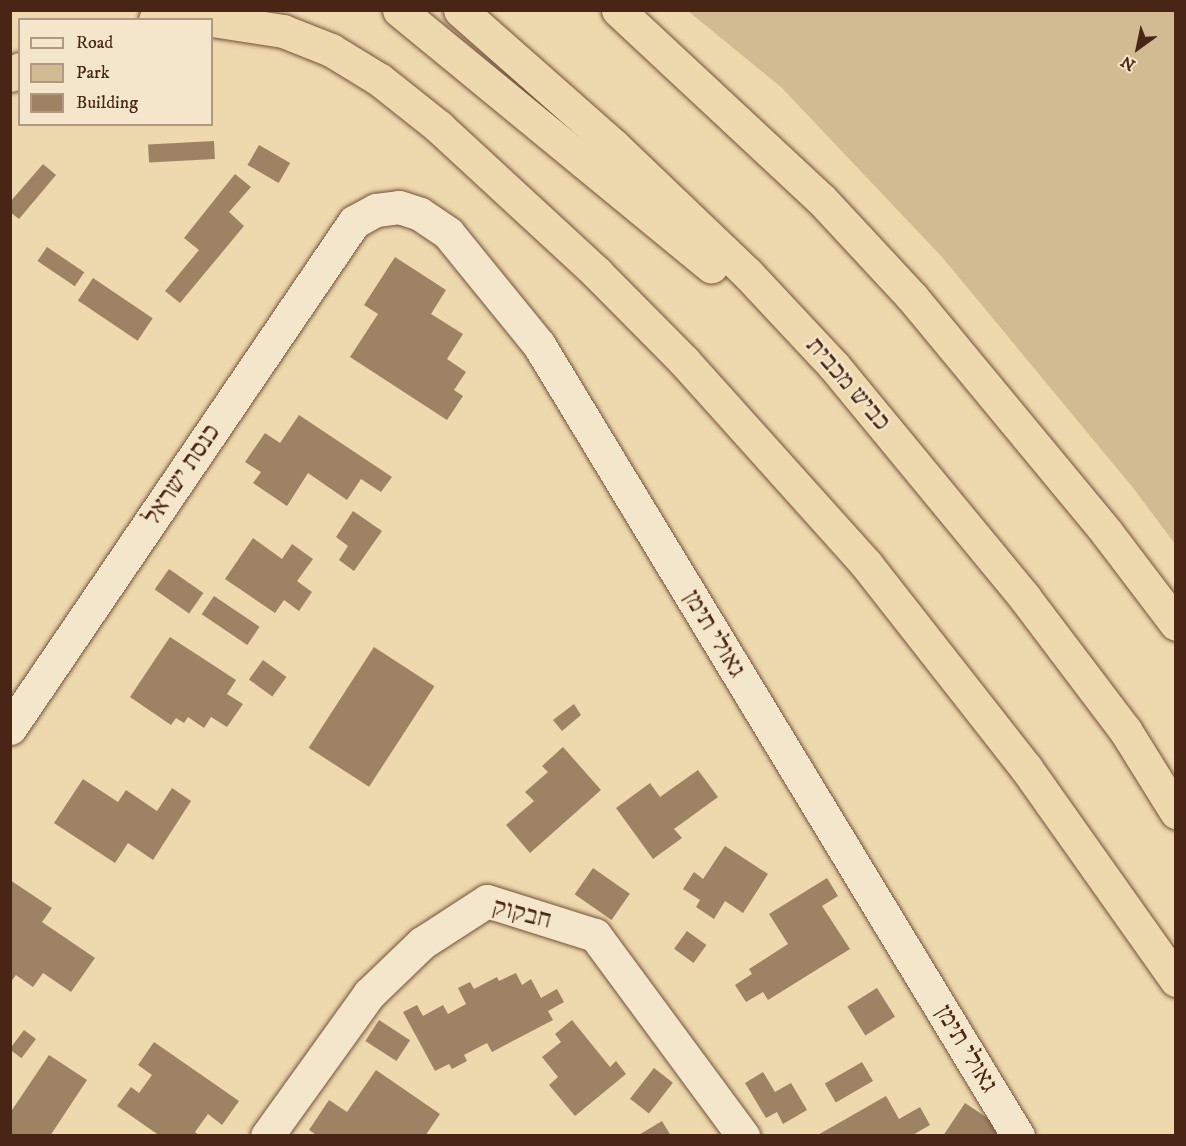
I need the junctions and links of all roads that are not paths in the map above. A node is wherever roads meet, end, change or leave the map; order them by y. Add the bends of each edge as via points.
1 (399, 10) edge
2 (460, 10) edge
3 (618, 10) edge
4 (213, 20) edge
5 (354, 222) joint
6 (834, 366) junction
7 (1176, 624) edge
8 (11, 726) edge
9 (1176, 812) edge
10 (1176, 980) edge
11 (267, 1136) edge
12 (743, 1136) edge
13 (1018, 1136) edge

1 - 6 highway
2 - 6 highway, כביש מכבית via 697,225
3 - 7 highway via 821,199 912,297 1092,515
4 - 10 highway via 283,31 330,50 380,80 439,127 596,272 684,361 866,564 1033,777
5 - 8 street, כנסת ישראל
5 - 13 street, גאולי תימן via 376,210 399,207 420,214 448,233 539,345
6 - 9 highway, כביש מכבית via 1024,598 1125,730
11 - 12 street, חבקוק via 369,994 422,944 487,901 596,935

